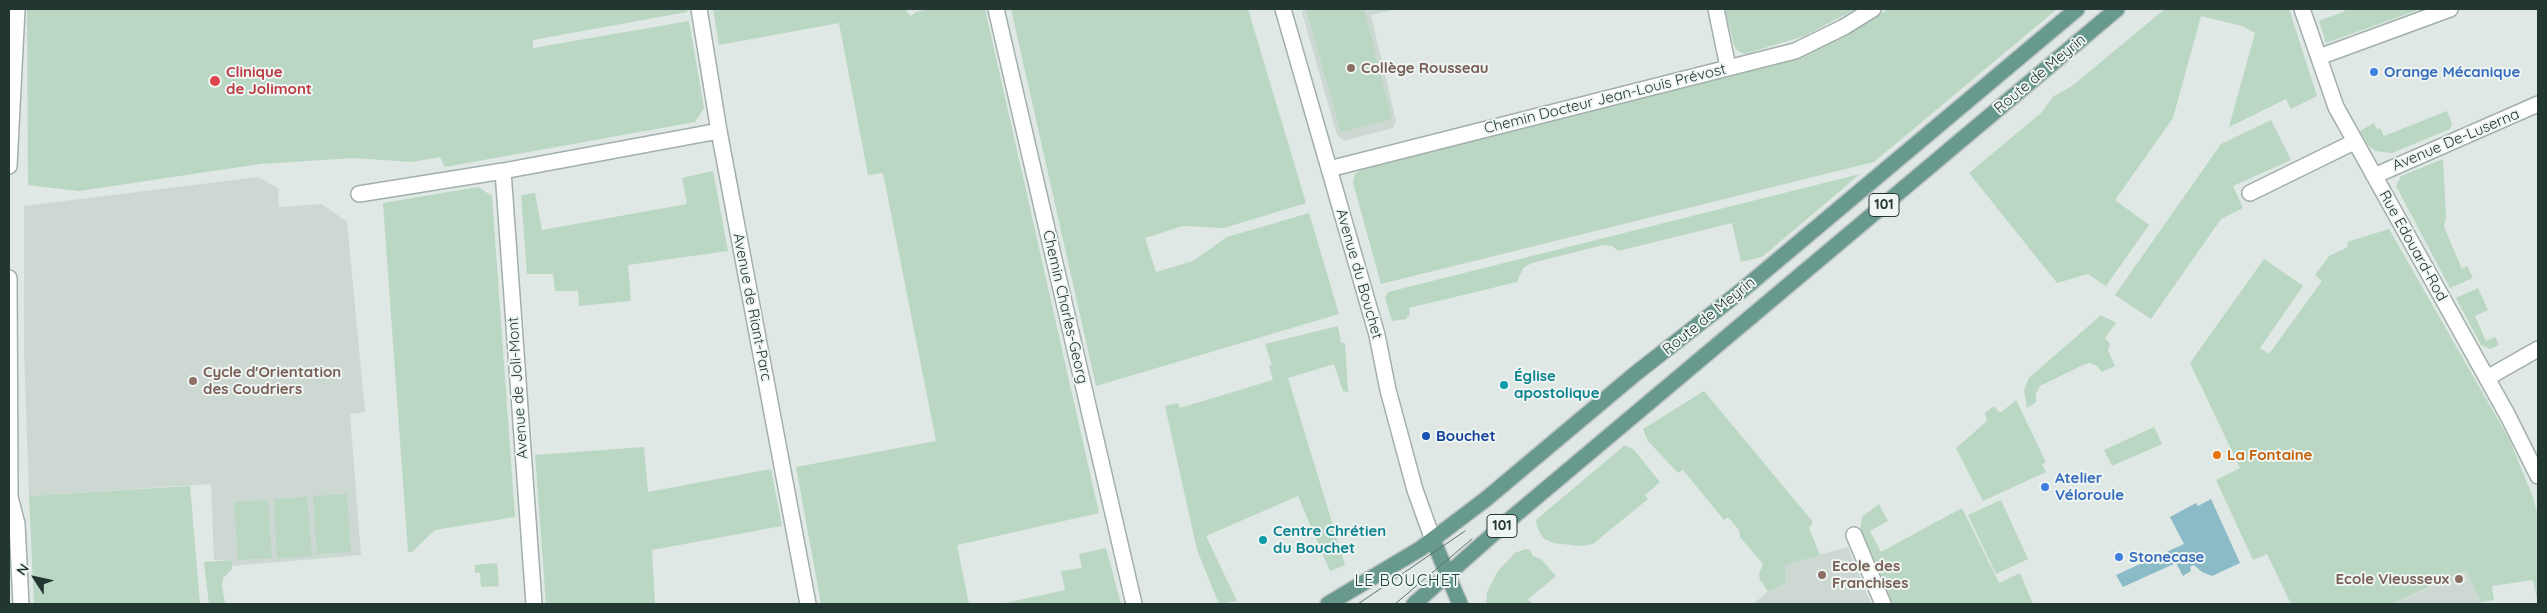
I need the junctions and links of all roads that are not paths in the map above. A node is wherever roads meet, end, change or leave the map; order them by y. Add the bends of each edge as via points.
1 (18, 9) edge
2 (699, 9) edge
3 (996, 9) edge
4 (1283, 9) edge
5 (1716, 9) edge
6 (1873, 9) edge
7 (2077, 9) edge
8 (2117, 9) edge
9 (2302, 9) edge
10 (2450, 9) edge
11 (2319, 57) junction
12 (1728, 67) junction
13 (2538, 104) edge
14 (719, 131) junction
15 (2354, 142) junction
16 (9, 166) edge
17 (1329, 169) junction
18 (503, 171) junction
19 (2374, 176) junction
20 (2250, 193) dead end
21 (359, 194) dead end
22 (9, 278) edge
23 (2538, 349) edge
24 (2538, 359) edge
25 (2522, 360) junction
26 (2487, 378) junction
27 (2538, 476) edge
28 (1854, 535) dead end
29 (1433, 540) junction
30 (1447, 576) junction
31 (1333, 601) edge
32 (21, 604) edge
33 (534, 604) edge
34 (808, 604) edge
35 (1134, 604) edge
36 (1318, 604) edge
37 (1414, 604) edge
38 (1460, 604) edge
39 (1883, 604) edge

1 - 16 street
2 - 14 street, Avenue de Riant-Parc
3 - 35 street, Chemin Charles-Georg
4 - 17 street, Avenue du Bouchet
5 - 12 street
6 - 12 street, Chemin Docteur Jean-Louis Prévost via 1795,51
7 - 29 main road, Route de Meyrin / 101 via 1741,291
8 - 30 main road, Route de Meyrin / 101 via 1514,515
9 - 11 street, Rue Edouard-Rod
10 - 11 street
11 - 15 street, Rue Edouard-Rod via 2336,107
12 - 17 street, Chemin Docteur Jean-Louis Prévost
13 - 19 street, Avenue De-Luserna
14 - 18 street
14 - 34 street, Avenue de Riant-Parc
15 - 19 street, Rue Edouard-Rod
15 - 20 street
17 - 29 street, Avenue du Bouchet via 1377,335 1415,490
18 - 21 street
18 - 33 street, Avenue de Joli-Mont
19 - 26 street, Rue Edouard-Rod
22 - 32 street via 10,497 17,524
23 - 25 street
24 - 25 street
25 - 26 street
26 - 27 street, Rue Edouard-Rod
28 - 39 street
29 - 30 main road
29 - 31 main road, Route de Meyrin / 101
30 - 37 main road, Route de Meyrin / 101
30 - 38 main road
31 - 36 main road, Route de Meyrin

